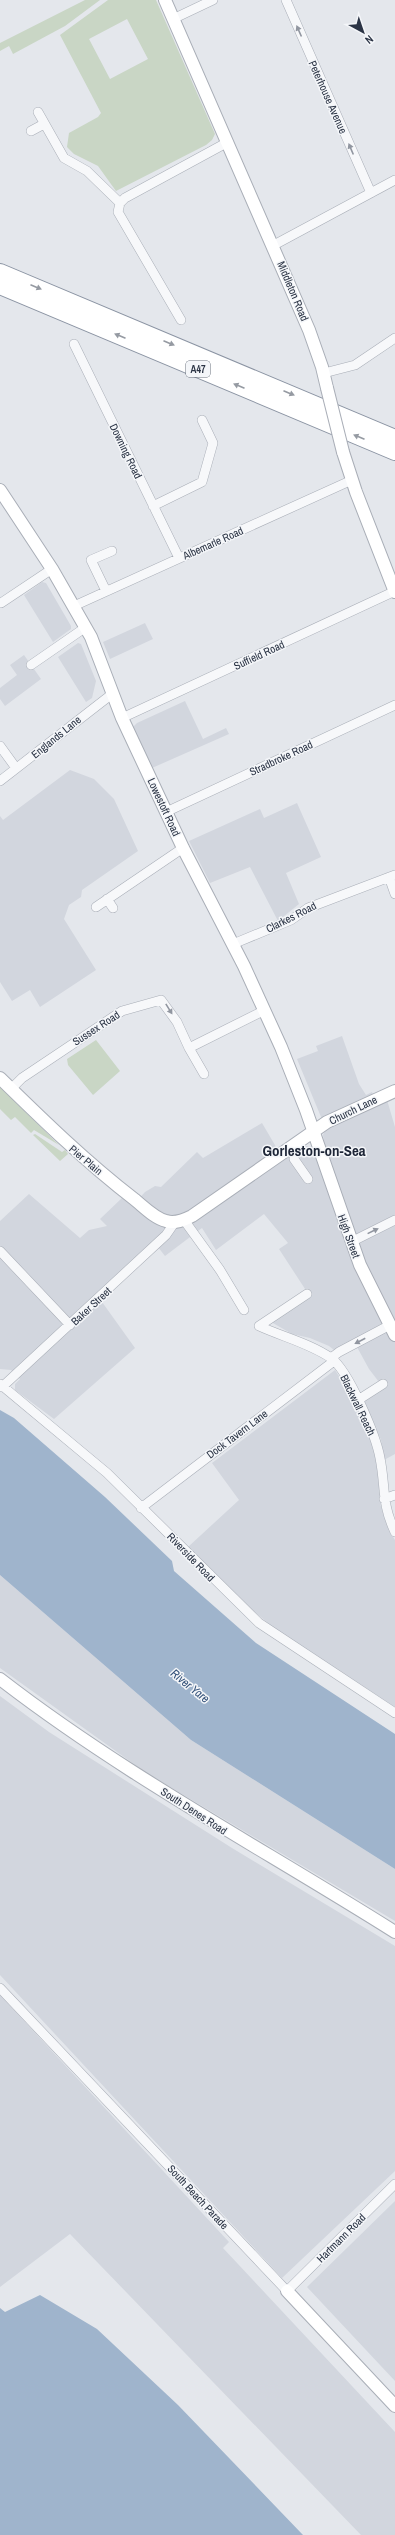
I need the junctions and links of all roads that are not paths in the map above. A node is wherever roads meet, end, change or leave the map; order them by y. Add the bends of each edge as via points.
1 (165, 0) edge
2 (214, 0) edge
3 (286, 0) edge
4 (175, 18) junction
5 (38, 112) dead end
6 (44, 124) junction
7 (31, 131) dead end
8 (228, 142) junction
9 (395, 180) edge
10 (371, 193) junction
11 (120, 203) junction
12 (274, 245) junction
13 (0, 272) edge
14 (0, 286) edge
15 (181, 320) dead end
16 (395, 338) edge
17 (74, 344) dead end
18 (324, 373) junction
19 (202, 420) dead end
20 (395, 438) edge
21 (395, 452) edge
22 (352, 480) junction
23 (0, 490) edge
24 (153, 506) junction
25 (112, 551) dead end
26 (178, 558) junction
27 (52, 569) junction
28 (106, 591) junction
29 (395, 592) edge
30 (1, 603) edge
31 (74, 606) junction
32 (86, 627) junction
33 (31, 665) dead end
34 (112, 694) junction
35 (395, 705) edge
36 (122, 718) junction
37 (0, 746) edge
38 (16, 768) junction
39 (0, 781) edge
40 (166, 812) junction
41 (183, 848) junction
42 (392, 876) edge
43 (395, 894) edge
44 (107, 899) junction
45 (96, 907) dead end
46 (114, 908) dead end
47 (233, 944) junction
48 (265, 1010) junction
49 (189, 1048) junction
50 (204, 1074) dead end
51 (0, 1078) edge
52 (11, 1089) junction
53 (395, 1091) edge
54 (312, 1133) junction
55 (294, 1159) dead end
56 (308, 1179) dead end
57 (395, 1220) edge
58 (180, 1221) junction
59 (351, 1242) junction
60 (0, 1251) edge
61 (307, 1294) dead end
62 (244, 1310) dead end
63 (70, 1325) junction
64 (393, 1330) edge
65 (333, 1360) junction
66 (383, 1384) dead end
67 (1, 1386) edge
68 (358, 1400) junction
69 (395, 1494) edge
70 (384, 1499) junction
71 (141, 1508) junction
72 (395, 1532) edge
73 (0, 1678) edge
74 (395, 1713) edge
75 (395, 1932) edge
76 (0, 1988) edge
77 (395, 2184) edge
78 (287, 2291) junction
79 (395, 2406) edge

1 - 4 street, Middleton Road
2 - 4 street
10 -> 3 street, Peterhouse Avenue
4 - 8 street, Middleton Road
5 - 6 street
6 - 7 street
6 - 11 street via 64,158 87,171
8 - 11 street
8 - 12 street, Middleton Road
9 - 10 street
10 - 12 street
11 - 15 street via 118,212
12 - 18 street, Middleton Road
13 -> 20 highway, A47
21 -> 14 highway, A47
16 - 18 street via 360,363
17 - 24 street, Downing Road
18 - 22 street, Middleton Road, bridge
19 - 24 street via 213,443 202,482
22 - 26 street, Albemarle Road
22 - 29 street, Middleton Road
23 - 27 street, Lowestoft Road
24 - 26 street, Downing Road
25 - 28 street via 91,560
26 - 28 street, Albemarle Road
27 - 30 street
27 - 31 street, Lowestoft Road
28 - 31 street, Albemarle Road
29 - 36 street, Suffield Road
31 - 32 street, Lowestoft Road
32 - 33 street
32 - 34 street, Lowestoft Road
34 - 36 street, Lowestoft Road
34 - 38 street, Englands Lane
35 - 40 street, Stradbroke Road
36 - 40 street, Lowestoft Road
37 - 38 street
38 - 39 street, Englands Lane
40 - 41 street, Lowestoft Road
41 - 44 street
41 - 47 street, Lowestoft Road
42 - 43 street
42 - 47 street, Clarkes Road via 308,908 291,920
44 - 45 street
44 - 46 street
47 - 48 street, Lowestoft Road
48 - 49 street
48 - 54 street, Lowestoft Road via 299,1091
49 - 50 street, Sussex Road
52 -> 49 street, Sussex Road via 22,1078 122,1011 161,1000 177,1022
51 - 52 street, Pier Plain
52 - 58 street, Pier Plain via 67,1144 156,1216 165,1221
53 - 54 street, Church Lane via 327,1122
54 - 58 street, Baker Street
54 - 59 street, High Street
55 - 56 street
59 -> 57 street
58 - 62 street via 220,1270
58 - 63 street, Baker Street
59 - 64 street, High Street
60 - 63 street
61 - 65 street, Blackwall Reach via 259,1326 309,1346
63 - 67 street, Baker Street
64 -> 65 street, Dock Tavern Lane via 339,1352
65 - 68 street, Blackwall Reach
65 - 71 street, Dock Tavern Lane
66 - 68 street
67 - 71 street, Riverside Road via 106,1473
68 - 70 street, Blackwall Reach via 376,1442
69 - 70 street
70 - 72 street, Blackwall Reach
71 - 74 street, Riverside Road via 259,1623
73 - 75 street, South Denes Road via 54,1721 182,1803
76 - 78 street, South Beach Parade
77 - 78 street, Hartmann Road
78 - 79 street, South Beach Parade

